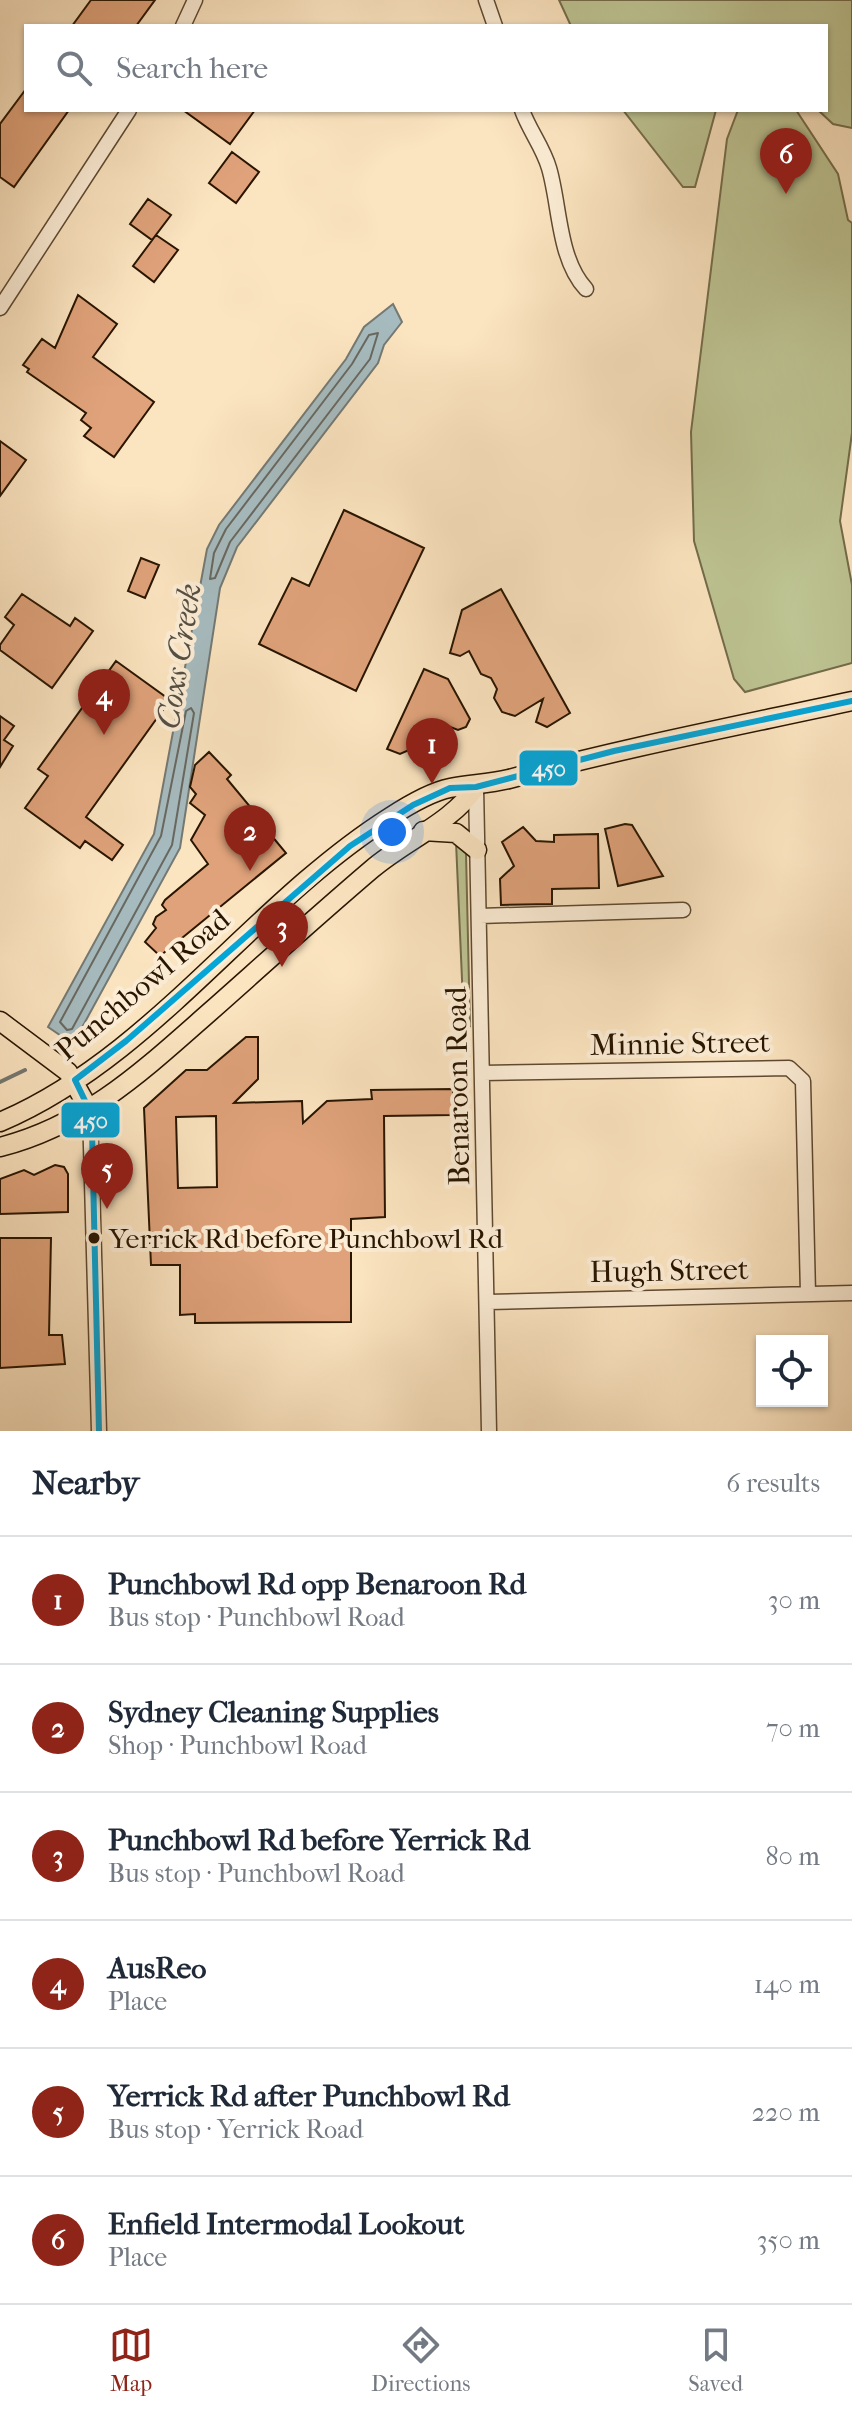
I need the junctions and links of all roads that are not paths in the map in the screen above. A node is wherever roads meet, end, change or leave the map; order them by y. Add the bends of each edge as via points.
1 (195, 0) edge
2 (486, 0) edge
3 (184, 24) edge
4 (494, 24) edge
5 (128, 112) edge
6 (523, 112) edge
7 (586, 289) dead end
8 (0, 308) edge
9 (852, 701) edge
10 (476, 787) junction
11 (422, 831) junction
12 (477, 850) junction
13 (683, 910) dead end
14 (480, 916) junction
15 (0, 1021) edge
16 (483, 1073) junction
17 (75, 1080) junction
18 (90, 1111) junction
19 (0, 1122) edge
20 (0, 1147) edge
21 (852, 1293) edge
22 (808, 1294) junction
23 (488, 1302) junction
24 (99, 1431) edge
25 (489, 1431) edge

1 - 3 street
2 - 4 street
5 - 8 street
6 - 7 street via 548,163 574,268
9 - 10 main road, Punchbowl Road via 614,751
10 - 11 main road, Punchbowl Road via 461,809
10 - 12 street, Benaroon Road
10 - 17 main road, Punchbowl Road via 435,794 367,833
11 - 12 main road via 456,833
11 - 18 main road, Punchbowl Road
12 - 14 street, Benaroon Road
13 - 14 street
14 - 16 street, Benaroon Road
15 - 17 main road
16 - 22 street, Minnie Street via 789,1068 796,1072 803,1081
16 - 23 street, Benaroon Road
17 - 18 main road
17 - 19 main road, Punchbowl Road
18 - 20 main road, Punchbowl Road via 48,1133
18 - 24 street
21 - 22 street, Hugh Street
22 - 23 street, Hugh Street
23 - 25 street, Benaroon Road

